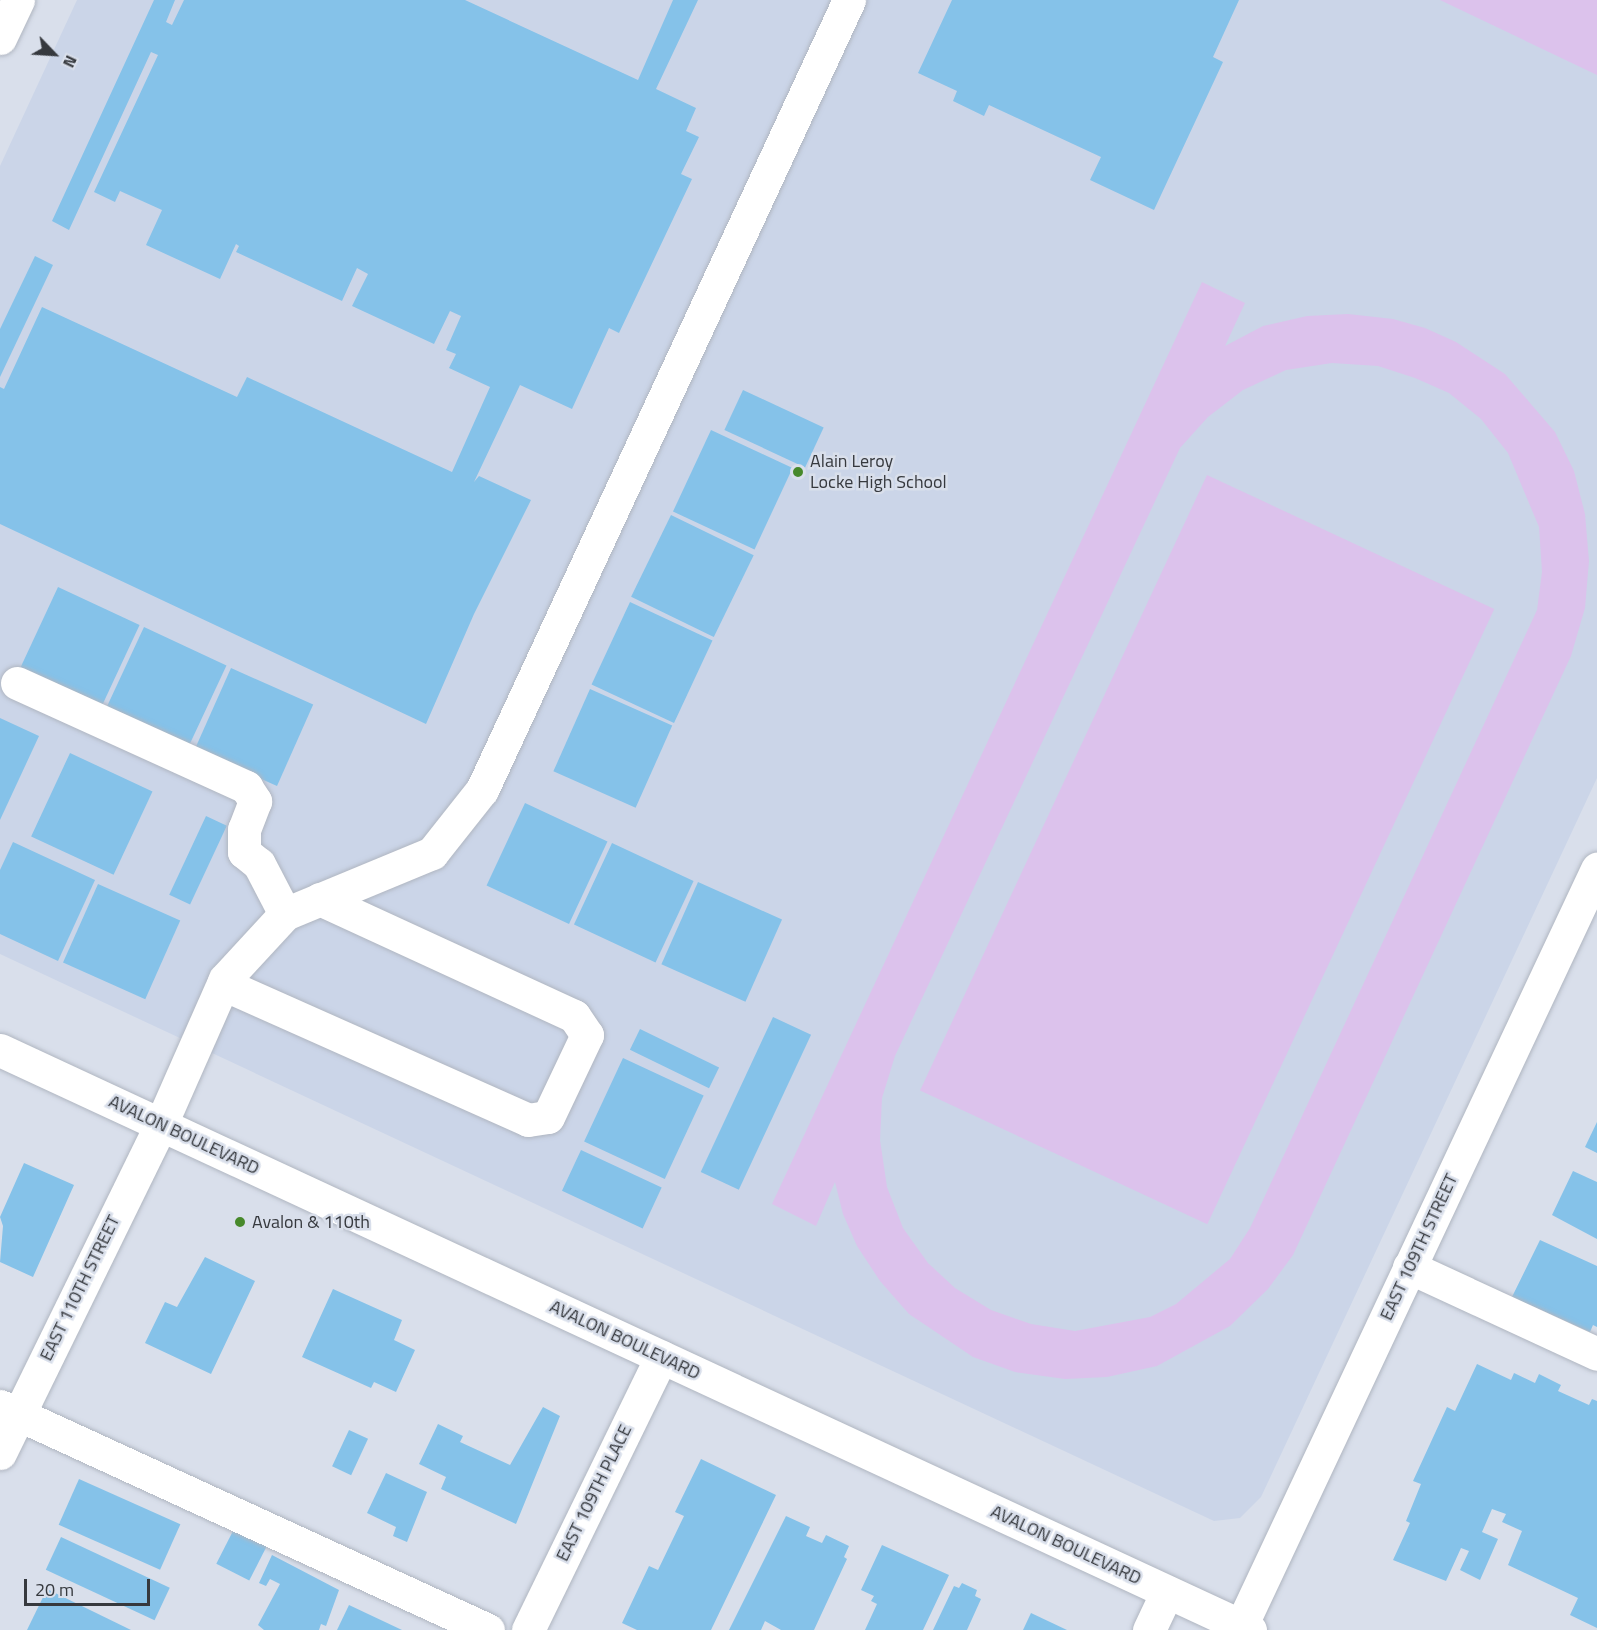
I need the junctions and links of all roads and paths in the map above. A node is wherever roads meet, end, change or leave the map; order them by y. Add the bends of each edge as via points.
1 (18, 0) edge
2 (849, 0) edge
3 (0, 38) edge
4 (17, 683) dead end
5 (1597, 869) edge
6 (320, 898) junction
7 (285, 914) junction
8 (223, 984) junction
9 (0, 1050) edge
10 (161, 1124) junction
11 (1409, 1267) junction
12 (1597, 1354) edge
13 (661, 1357) junction
14 (9, 1410) edge
15 (0, 1453) edge
16 (1167, 1592) junction
17 (1246, 1628) edge
18 (488, 1630) edge
19 (528, 1630) edge
20 (1149, 1630) edge

1 - 3 street
2 - 6 street via 482,790 432,853
4 - 7 street via 246,787 255,801 244,829 244,852 259,864
5 - 11 street, EAST 109TH STREET
6 - 7 street
6 - 8 street via 574,1016 587,1035 548,1117 528,1120
7 - 8 street, EAST 110TH STREET
8 - 10 street, EAST 110TH STREET
9 - 10 street, AVALON BOULEVARD
10 - 13 street, AVALON BOULEVARD
10 - 14 street, EAST 110TH STREET
11 - 12 street
11 - 17 street, EAST 109TH STREET
13 - 16 street, AVALON BOULEVARD
13 - 19 street, EAST 109TH PLACE
14 - 15 street, EAST 110TH STREET
14 - 18 street
16 - 17 street, AVALON BOULEVARD
16 - 20 street

